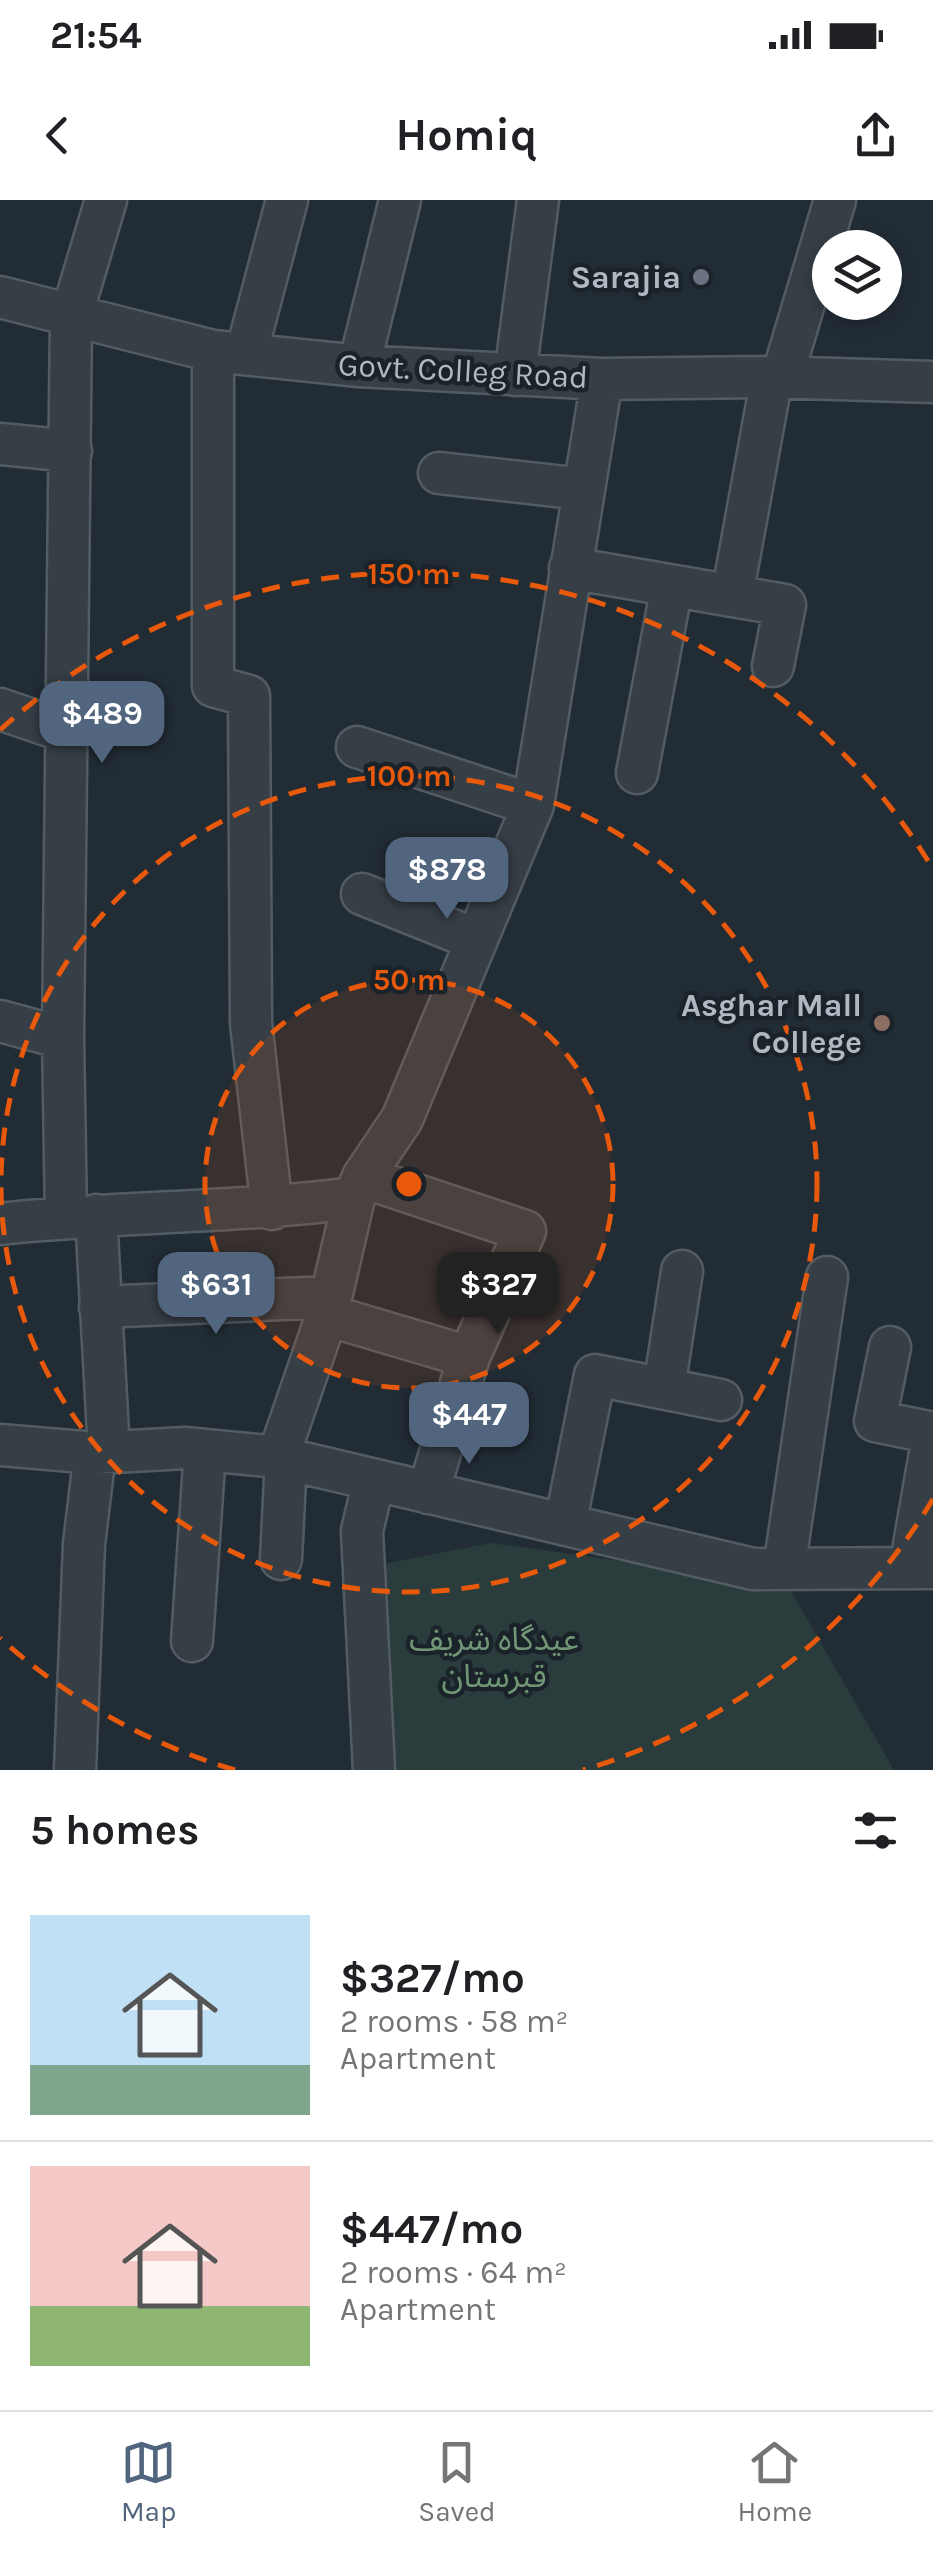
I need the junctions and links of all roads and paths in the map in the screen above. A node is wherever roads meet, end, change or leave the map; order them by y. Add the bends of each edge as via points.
1 (106, 200) edge
2 (287, 200) edge
3 (400, 200) edge
4 (538, 200) edge
5 (835, 200) edge
6 (0, 296) edge
7 (71, 316) junction
8 (229, 352) junction
9 (359, 366) junction
10 (516, 374) junction
11 (777, 377) junction
12 (602, 379) junction
13 (933, 382) edge
14 (0, 444) edge
15 (71, 451) junction
16 (440, 473) dead end
17 (583, 489) junction
18 (570, 568) junction
19 (672, 586) junction
20 (732, 596) junction
21 (772, 666) dead end
22 (0, 709) edge
23 (67, 732) junction
24 (356, 747) dead end
25 (638, 774) dead end
26 (534, 805) junction
27 (362, 894) dead end
28 (477, 940) junction
29 (0, 1021) edge
30 (63, 1038) junction
31 (358, 1188) junction
32 (272, 1209) junction
33 (81, 1216) junction
34 (0, 1224) edge
35 (682, 1271) dead end
36 (827, 1277) dead end
37 (327, 1306) junction
38 (100, 1307) junction
39 (890, 1346) dead end
40 (469, 1357) junction
41 (664, 1388) junction
42 (721, 1400) dead end
43 (933, 1434) edge
44 (0, 1446) edge
45 (205, 1450) junction
46 (102, 1452) junction
47 (282, 1458) junction
48 (374, 1480) junction
49 (428, 1493) junction
50 (565, 1526) junction
51 (281, 1559) dead end
52 (922, 1568) edge
53 (784, 1569) junction
54 (192, 1641) dead end
55 (75, 1770) edge
56 (374, 1770) edge

1 - 7 street
2 - 8 street
3 - 9 street
4 - 10 street
5 - 11 street
6 - 7 street, Govt. Colleg Road
7 - 8 street, Govt. Colleg Road
7 - 15 street
8 - 9 street, Govt. Colleg Road
8 - 32 street via 213,686 249,696 251,1024
9 - 10 street, Govt. Colleg Road
10 - 12 street, Govt. Colleg Road
11 - 12 street, Govt. Colleg Road
11 - 13 street, Govt. Colleg Road
11 - 20 street
12 - 17 street
14 - 15 street
15 - 23 street
16 - 17 street
17 - 18 street
18 - 19 street
18 - 26 street
19 - 20 street
19 - 25 street
20 - 21 street via 785,606
22 - 23 street
23 - 30 street
24 - 26 street
26 - 28 street
27 - 28 street
28 - 31 street via 402,1119
29 - 30 street
30 - 33 street
31 - 32 street
31 - 37 street
31 - 40 street via 525,1231
32 - 33 street
33 - 34 street
33 - 38 street
35 - 41 street
36 - 53 street
37 - 38 street
37 - 40 street
37 - 47 street
38 - 46 street
39 - 43 street via 875,1421
40 - 49 street
41 - 42 street
41 - 50 street via 595,1374
43 - 52 street
44 - 46 street
45 - 46 street
45 - 47 street
45 - 54 street
46 - 55 street via 84,1544
47 - 48 street
47 - 51 street
48 - 49 street
48 - 56 street via 362,1531
49 - 50 street
50 - 53 street via 753,1570
52 - 53 street

